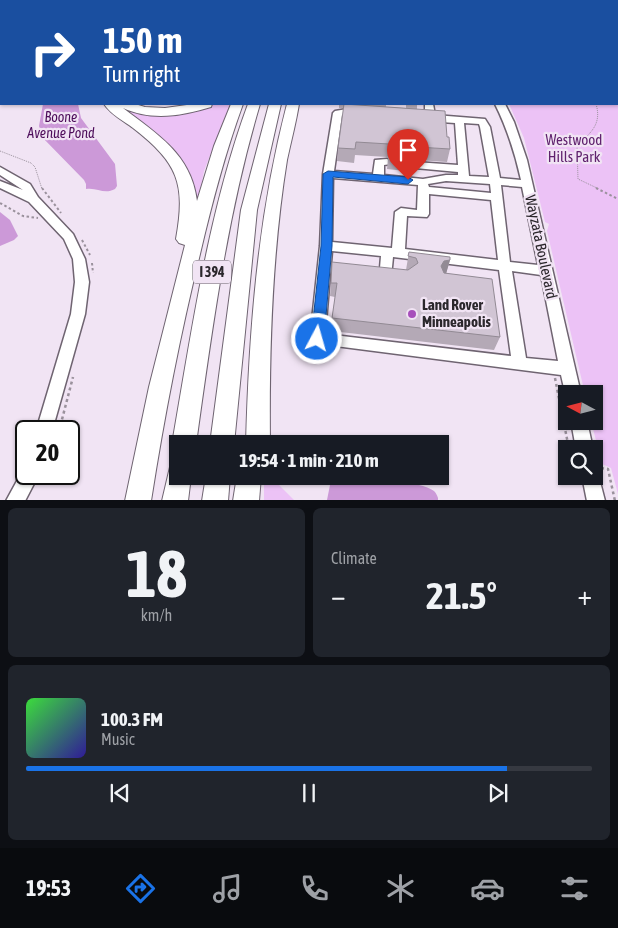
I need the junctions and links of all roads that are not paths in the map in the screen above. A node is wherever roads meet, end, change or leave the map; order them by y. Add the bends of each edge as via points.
1 (111, 105) edge
2 (128, 105) edge
3 (203, 105) edge
4 (237, 105) edge
5 (254, 105) edge
6 (288, 105) edge
7 (428, 105) edge
8 (500, 105) edge
9 (430, 118) junction
10 (459, 120) junction
11 (387, 162) edge
12 (415, 165) edge
13 (0, 170) edge
14 (328, 174) junction
15 (464, 174) junction
16 (378, 178) junction
17 (495, 181) junction
18 (0, 184) edge
19 (528, 184) junction
20 (423, 186) junction
21 (497, 197) junction
22 (33, 199) junction
23 (326, 246) junction
24 (393, 252) junction
25 (506, 266) junction
26 (546, 271) junction
27 (360, 272) edge
28 (490, 285) edge
29 (507, 287) junction
30 (172, 331) junction
31 (520, 364) junction
32 (567, 369) junction
33 (571, 385) edge
34 (258, 406) junction
35 (47, 420) edge
36 (185, 435) edge
37 (223, 435) edge
38 (254, 435) edge
39 (258, 435) edge
40 (147, 450) junction
41 (24, 485) edge
42 (178, 485) edge
43 (217, 485) edge
44 (248, 485) edge
45 (257, 485) edge
46 (593, 485) edge
47 (16, 500) edge
48 (132, 500) edge
49 (138, 500) edge
50 (175, 500) edge
51 (215, 500) edge
52 (246, 500) edge
53 (258, 500) edge
54 (596, 500) edge

1 - 30 highway via 167,150 177,161 187,184 190,202
2 - 3 highway via 165,112
4 - 30 highway via 208,189
5 - 36 highway, I 394 via 234,169 216,247
6 - 34 highway via 270,230
6 - 37 highway, I 394 via 249,210
7 - 9 street
8 - 19 street, Wayzata Boulevard via 519,149
9 - 10 street
9 - 14 street via 338,113
10 - 15 street
10 - 17 street via 482,121
11 - 16 street via 379,162
12 - 15 street
13 - 22 street via 26,186
14 - 16 street
14 - 23 street
15 - 17 street
15 - 20 street
16 - 20 street
17 - 19 street
17 - 21 street
18 - 22 street
19 - 26 street, Wayzata Boulevard
20 - 21 street
20 - 24 street via 423,214 401,212
21 - 25 street
22 - 35 street via 56,212 79,259 82,282 78,314
23 - 24 street
23 - 31 street via 329,269 317,339
24 - 25 street
24 - 27 street via 391,275
25 - 26 street
25 - 29 street
26 - 32 street, Wayzata Boulevard
28 - 29 street
29 - 31 street
30 - 40 highway
31 - 32 street
32 - 33 street, Wayzata Boulevard
34 - 38 highway
34 - 39 highway
40 - 48 highway
40 - 49 highway
41 - 47 street
42 - 50 highway
43 - 51 highway
44 - 52 highway
45 - 53 highway
46 - 54 street

